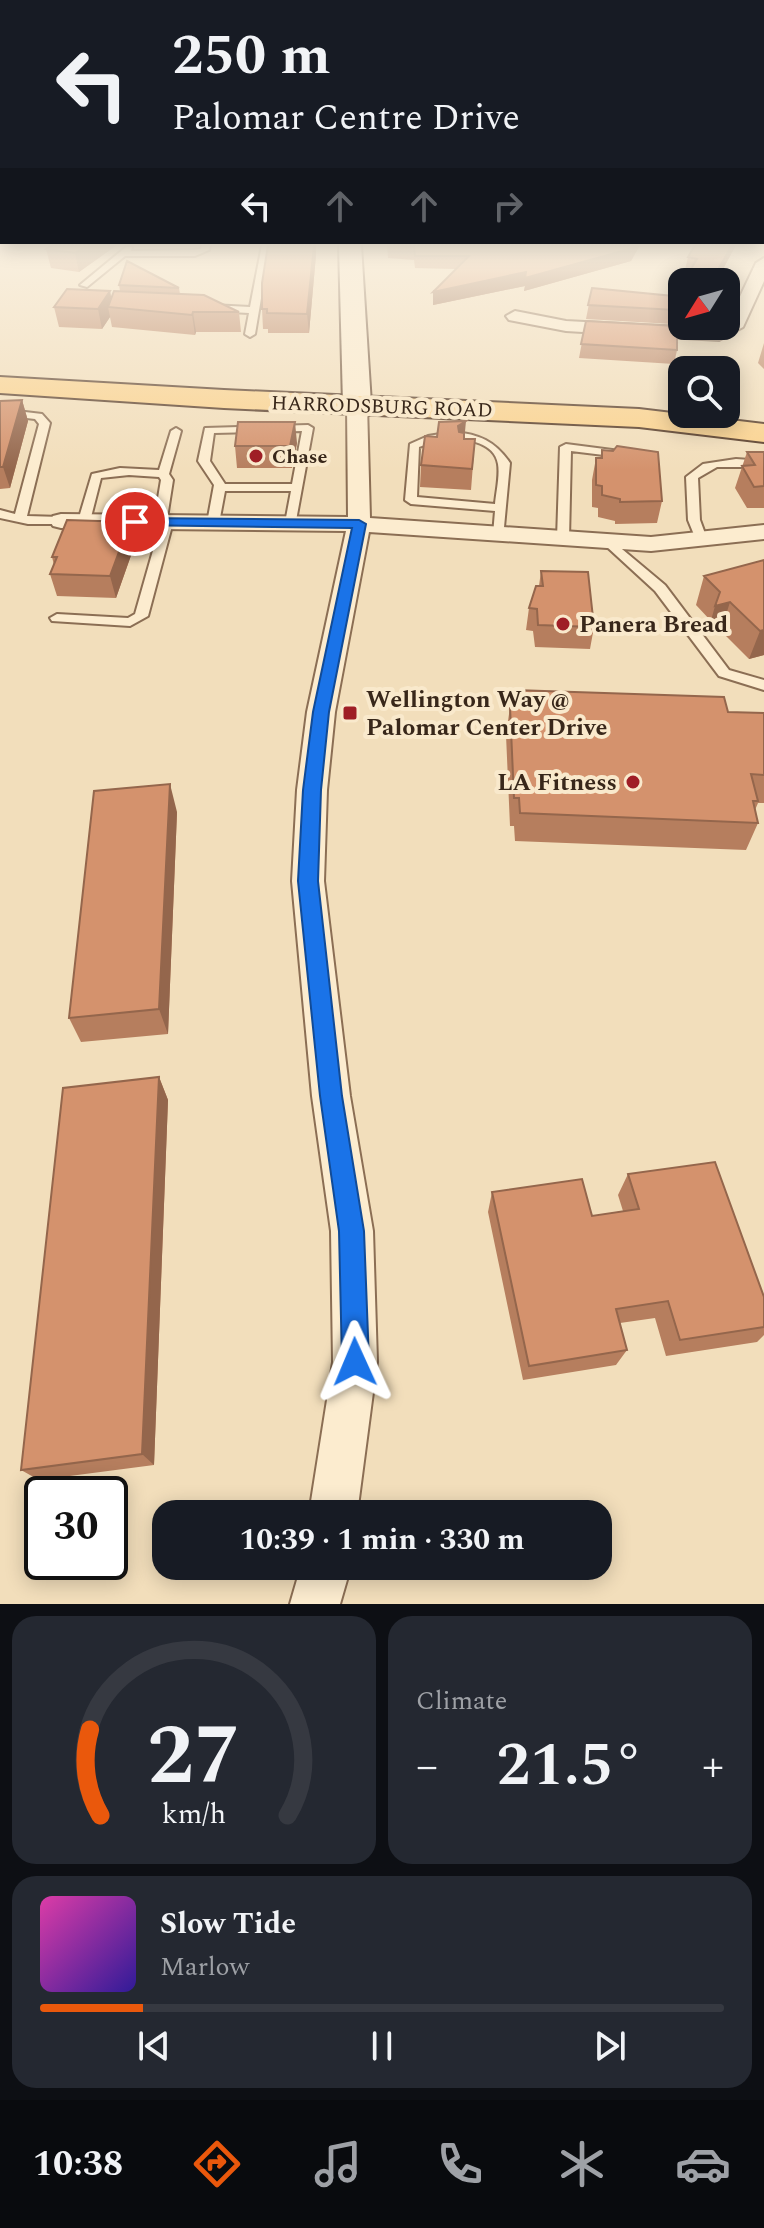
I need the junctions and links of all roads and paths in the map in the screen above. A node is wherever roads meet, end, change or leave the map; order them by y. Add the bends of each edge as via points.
1 (252, 320) edge
2 (357, 320) edge
3 (535, 320) edge
4 (737, 320) edge
5 (250, 334) dead end
6 (0, 362) edge
7 (187, 370) dead end
8 (328, 375) dead end
9 (433, 382) dead end
10 (0, 385) edge
11 (364, 386) junction
12 (668, 397) edge
13 (740, 405) edge
14 (764, 408) edge
15 (0, 412) edge
16 (176, 431) dead end
17 (764, 433) edge
18 (414, 446) junction
19 (438, 447) edge
20 (464, 449) edge
21 (496, 452) junction
22 (637, 456) edge
23 (764, 464) edge
24 (163, 474) junction
25 (220, 486) junction
26 (298, 487) junction
27 (501, 508) junction
28 (0, 514) edge
29 (20, 518) junction
30 (73, 521) junction
31 (163, 522) junction
32 (213, 523) junction
33 (291, 523) junction
34 (359, 524) junction
35 (764, 532) edge
36 (499, 535) junction
37 (563, 539) junction
38 (701, 539) junction
39 (610, 543) junction
40 (57, 618) dead end
41 (764, 685) edge
42 (335, 1500) edge
43 (322, 1580) edge
44 (315, 1604) edge

1 - 5 lane
2 - 11 street
3 - 4 street via 719,335
6 - 7 main road
8 - 11 main road, HARRODSBURG ROAD
9 - 12 main road, HARRODSBURG ROAD
10 - 11 main road, HARRODSBURG ROAD via 209,399
11 - 17 main road, HARRODSBURG ROAD
11 - 34 street
13 - 14 main road
15 - 29 lane via 38,416 45,423
16 - 24 lane
18 - 19 lane
18 - 21 lane via 436,436 476,439
18 - 27 lane via 411,500
20 - 21 lane
21 - 27 lane via 504,463
22 - 37 lane via 566,447
23 - 38 lane via 713,465 697,471 692,477 694,520
24 - 30 lane via 96,476
24 - 31 lane
25 - 26 lane
25 - 26 lane via 204,461 209,430 308,428
25 - 32 lane
26 - 33 lane
27 - 36 lane
28 - 29 lane
29 - 30 lane
30 - 31 street
31 - 32 street
31 - 40 lane via 141,616 130,622
32 - 33 street
33 - 34 street
34 - 36 street
34 - 42 street via 321,712 308,881 352,1231 355,1362
35 - 38 street
36 - 37 street
37 - 39 street
38 - 39 street
39 - 41 lane via 660,588 724,673
43 - 44 street

